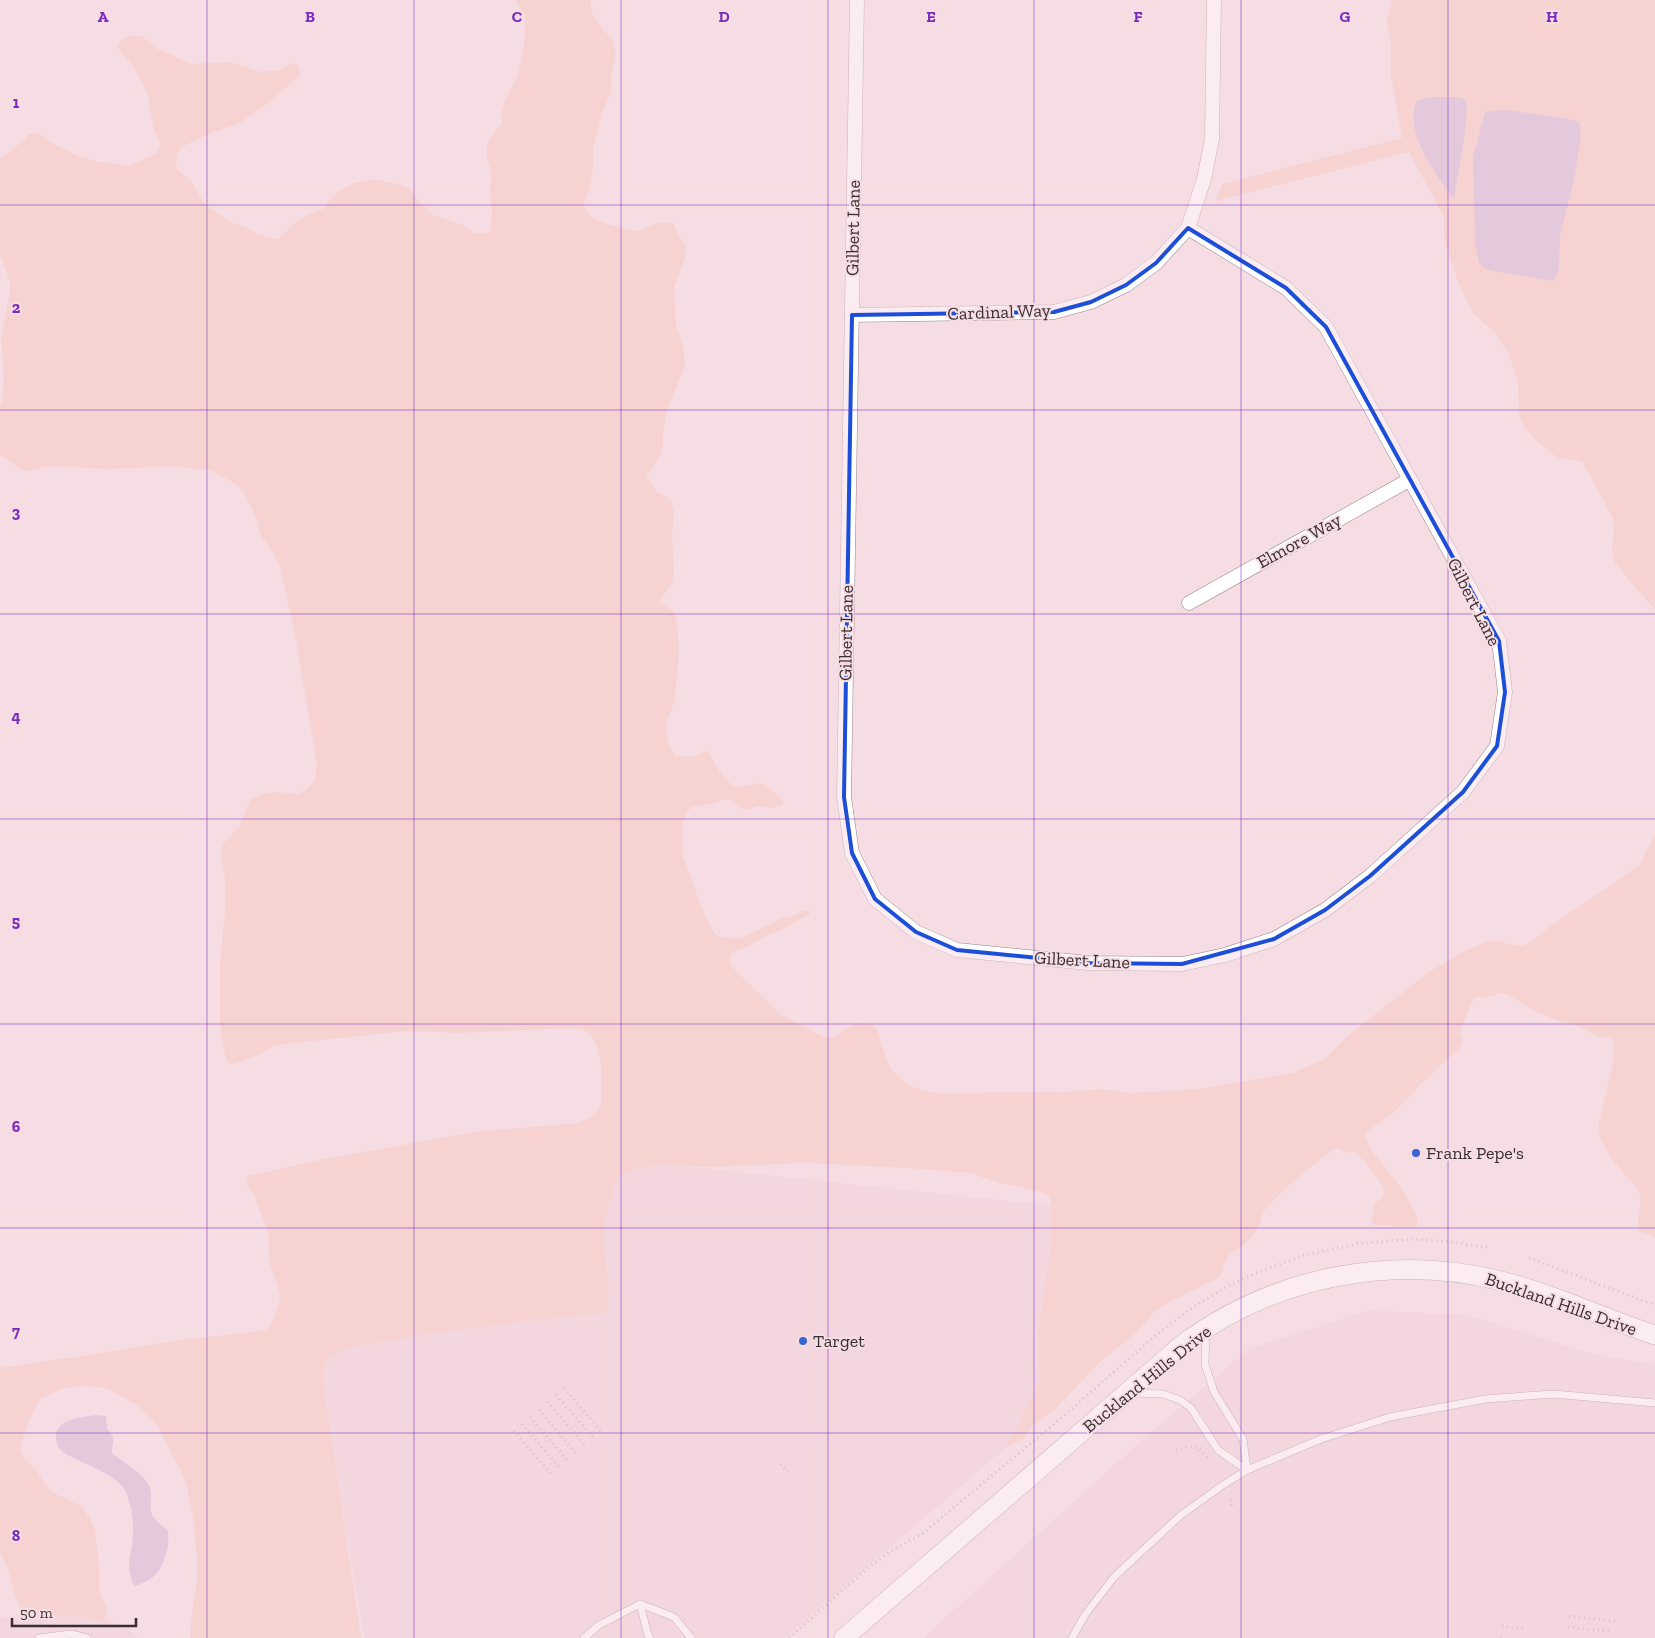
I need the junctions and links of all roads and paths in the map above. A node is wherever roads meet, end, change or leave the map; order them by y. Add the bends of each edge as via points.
1 (856, 0) edge
2 (1214, 0) edge
3 (1188, 228) junction
4 (852, 315) junction
5 (1409, 480) junction
6 (1189, 603) dead end
7 (1529, 1258) dead end
8 (1655, 1305) edge
9 (1206, 1328) junction
10 (1655, 1335) edge
11 (564, 1388) dead end
12 (1127, 1392) junction
13 (556, 1395) dead end
14 (547, 1402) dead end
15 (1655, 1403) edge
16 (539, 1410) dead end
17 (530, 1417) dead end
18 (522, 1424) dead end
19 (514, 1431) dead end
20 (601, 1431) dead end
21 (594, 1438) dead end
22 (585, 1445) dead end
23 (1176, 1450) dead end
24 (576, 1452) dead end
25 (1208, 1459) dead end
26 (567, 1460) dead end
27 (781, 1464) dead end
28 (559, 1467) dead end
29 (1247, 1470) junction
30 (788, 1472) dead end
31 (550, 1474) dead end
32 (1231, 1499) dead end
33 (1232, 1506) dead end
34 (640, 1604) junction
35 (1569, 1616) dead end
36 (1615, 1621) dead end
37 (1502, 1626) dead end
38 (1568, 1627) dead end
39 (1523, 1629) dead end
40 (1613, 1632) dead end
41 (39, 1638) edge
42 (87, 1638) edge
43 (584, 1638) edge
44 (650, 1638) edge
45 (691, 1638) edge
46 (844, 1638) edge
47 (1072, 1638) edge

1 - 4 street, Gilbert Lane
2 - 3 street, Cardinal Way via 1212,139 1204,179
3 - 4 street, Cardinal Way via 1156,263 1126,285 1091,302 1054,312
3 - 5 street, Gilbert Lane via 1286,288 1326,327
4 - 5 street, Gilbert Lane via 844,797 852,852 875,899 916,932 957,950 1088,964 1182,964 1225,956 1274,939 1325,910 1370,876 1463,792 1497,746 1505,692 1499,641
5 - 6 street, Elmore Way
7 - 8 path
9 - 10 street, Buckland Hills Drive via 1250,1304 1304,1283 1352,1273 1423,1269 1467,1273 1516,1285
9 - 12 street, Buckland Hills Drive
9 - 29 lane via 1205,1364 1214,1392 1243,1439
11 - 20 path
12 - 29 lane via 1163,1394 1180,1400 1191,1408 1218,1450
12 - 46 street, Buckland Hills Drive
13 - 21 path
14 - 22 path
15 - 29 lane via 1553,1394 1485,1399 1368,1424
16 - 24 path
17 - 26 path
18 - 28 path
19 - 31 path
23 - 25 path via 1192,1446
27 - 30 path
29 - 47 lane via 1181,1515 1114,1577
32 - 33 path
34 - 43 lane via 599,1625
34 - 44 lane
34 - 45 lane via 674,1617
35 - 36 path
37 - 39 path
38 - 40 path
41 - 42 lane via 71,1634

